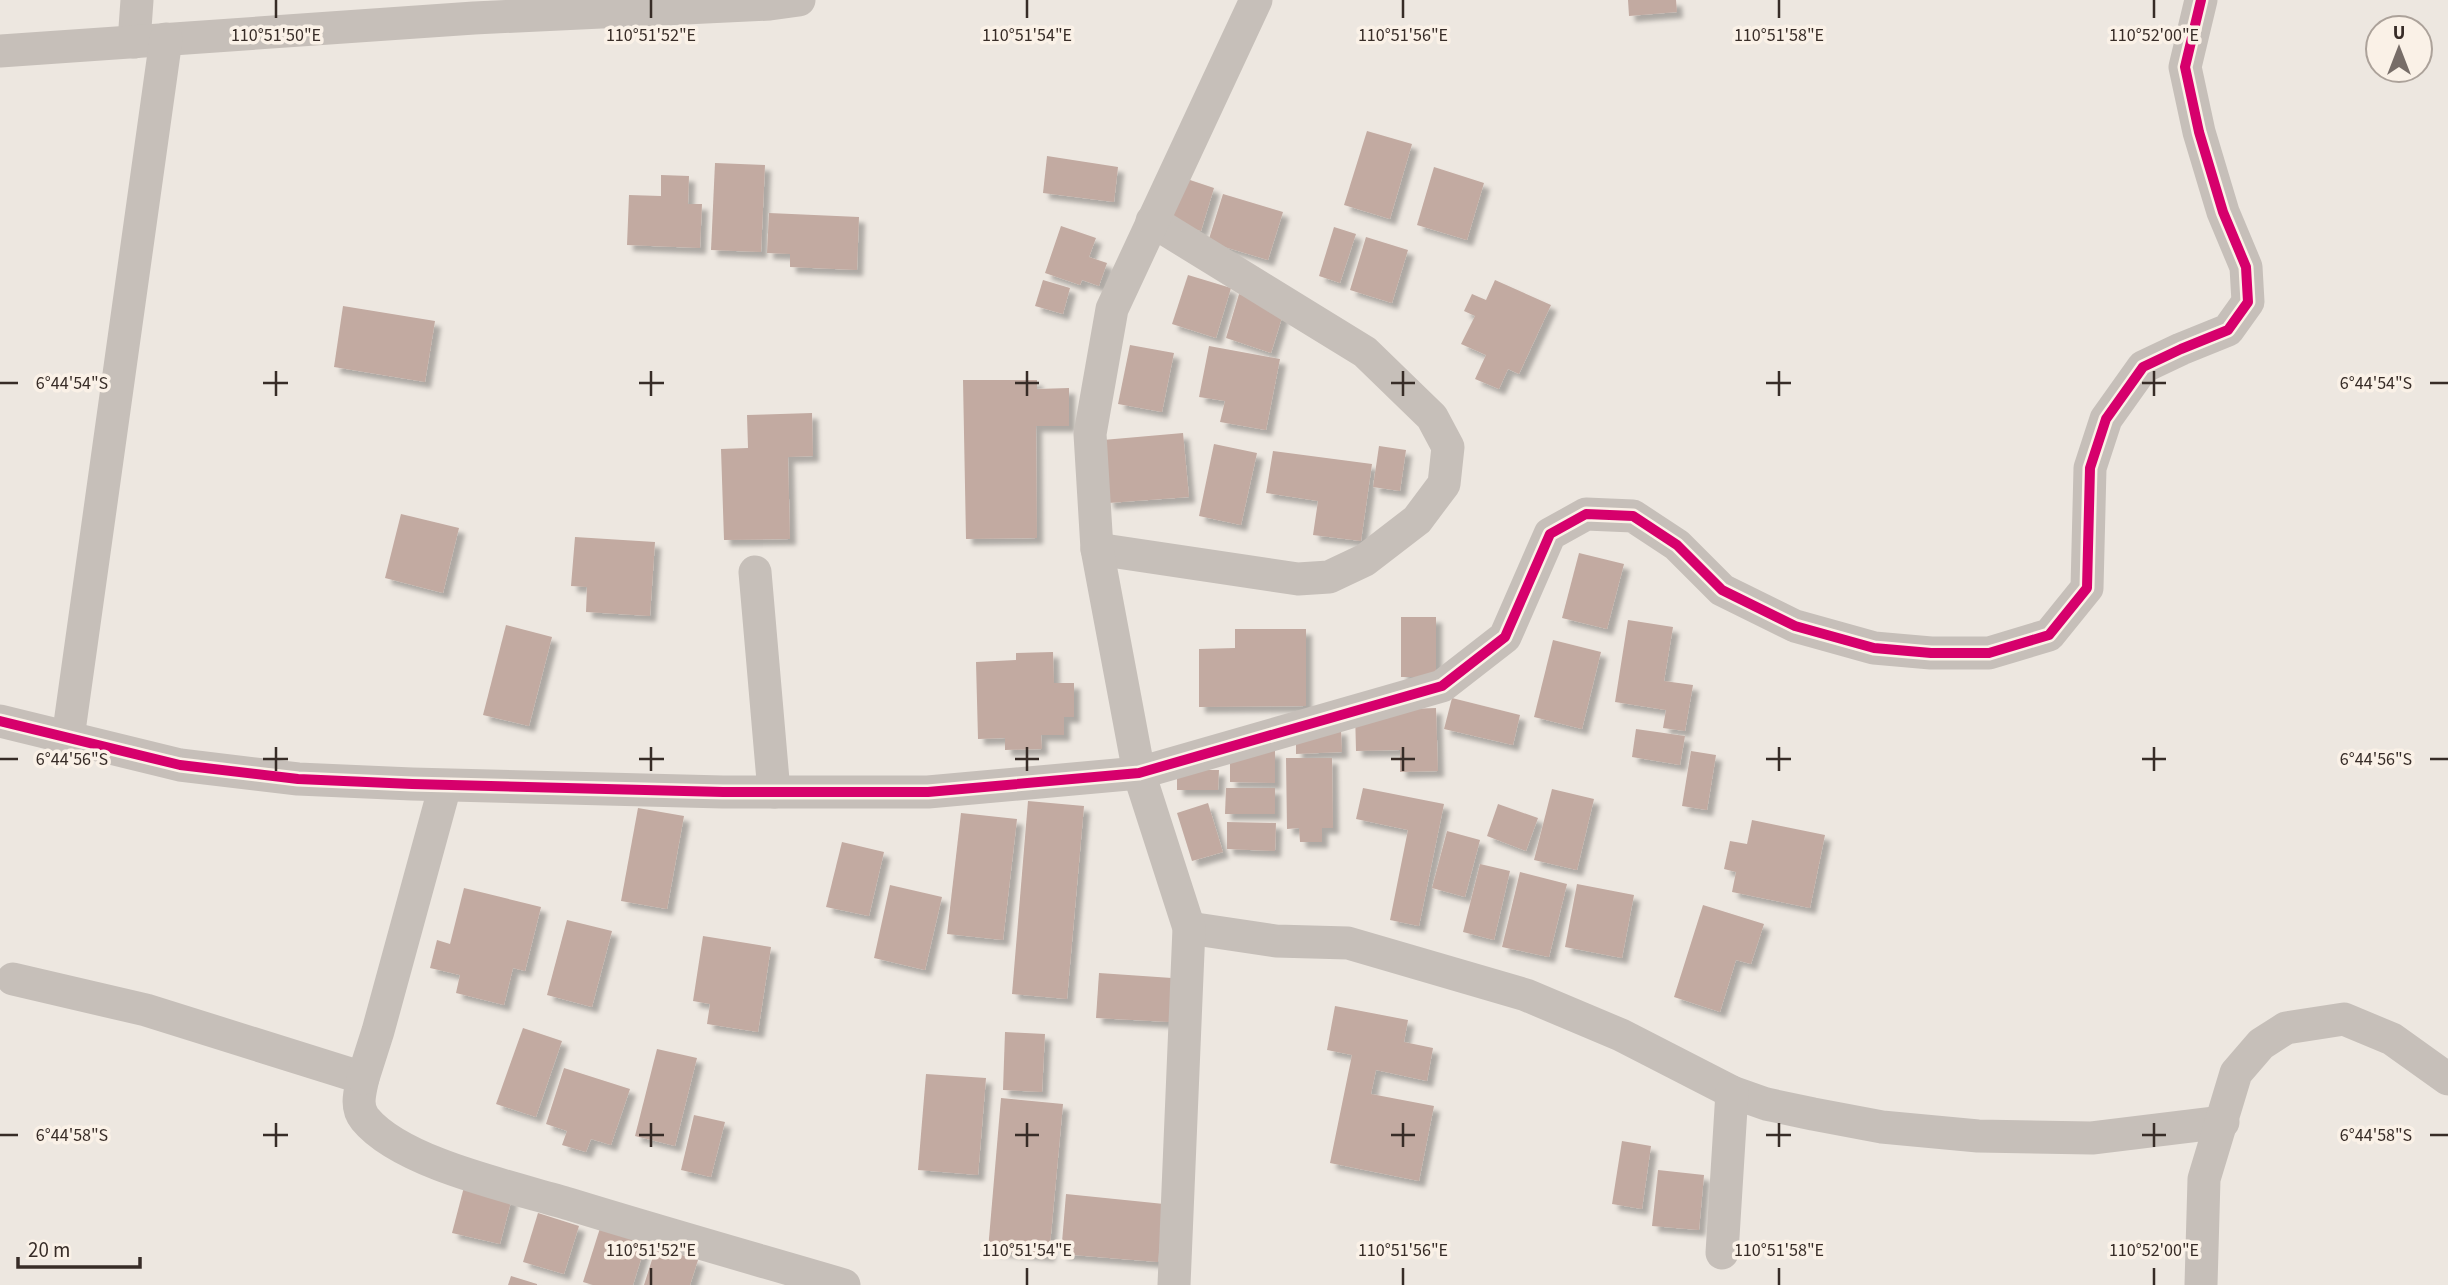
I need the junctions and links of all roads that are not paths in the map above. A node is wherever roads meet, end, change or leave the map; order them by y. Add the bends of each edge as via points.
1 (136, 0) edge
2 (1256, 0) edge
3 (2201, 0) edge
4 (779, 1) edge
5 (477, 9) edge
6 (150, 41) junction
7 (0, 51) edge
8 (1152, 221) junction
9 (1097, 550) junction
10 (755, 572) dead end
11 (0, 721) edge
12 (68, 737) junction
13 (1139, 773) junction
14 (445, 786) junction
15 (774, 792) junction
16 (1189, 928) junction
17 (13, 979) dead end
18 (363, 1079) junction
19 (2448, 1079) edge
20 (1732, 1092) junction
21 (2223, 1122) junction
22 (1722, 1253) dead end
23 (844, 1285) edge
24 (1174, 1285) edge
25 (2201, 1285) edge

1 - 6 street
2 - 8 street
3 - 13 street via 2185,67 2223,212 2246,267 2248,302 2228,330 2143,367 2106,419 2090,468 2087,588 2049,635 1989,653 1874,648 1795,626 1722,590 1677,545 1633,516 1586,514 1550,534 1504,637 1442,686
4 - 5 street
5 - 6 street
6 - 7 street
6 - 12 street
8 - 9 street via 1112,309 1090,434
8 - 9 street via 1364,352 1432,417 1448,447 1444,484 1417,520 1364,560 1329,577 1298,579
9 - 13 street
10 - 15 street
11 - 12 street
12 - 14 street via 180,765 298,779
13 - 15 street via 928,792
13 - 16 street
14 - 15 street
14 - 18 street
16 - 20 street via 1276,941 1348,943 1526,995 1621,1035
16 - 24 street
17 - 18 street via 146,1010
18 - 23 street via 358,1106 363,1117 388,1140 426,1158
19 - 21 street via 2392,1039 2344,1019 2286,1028 2261,1044 2236,1073
20 - 21 street via 1766,1104 1882,1127 1978,1136 2092,1138
20 - 22 street
21 - 25 street via 2204,1179

